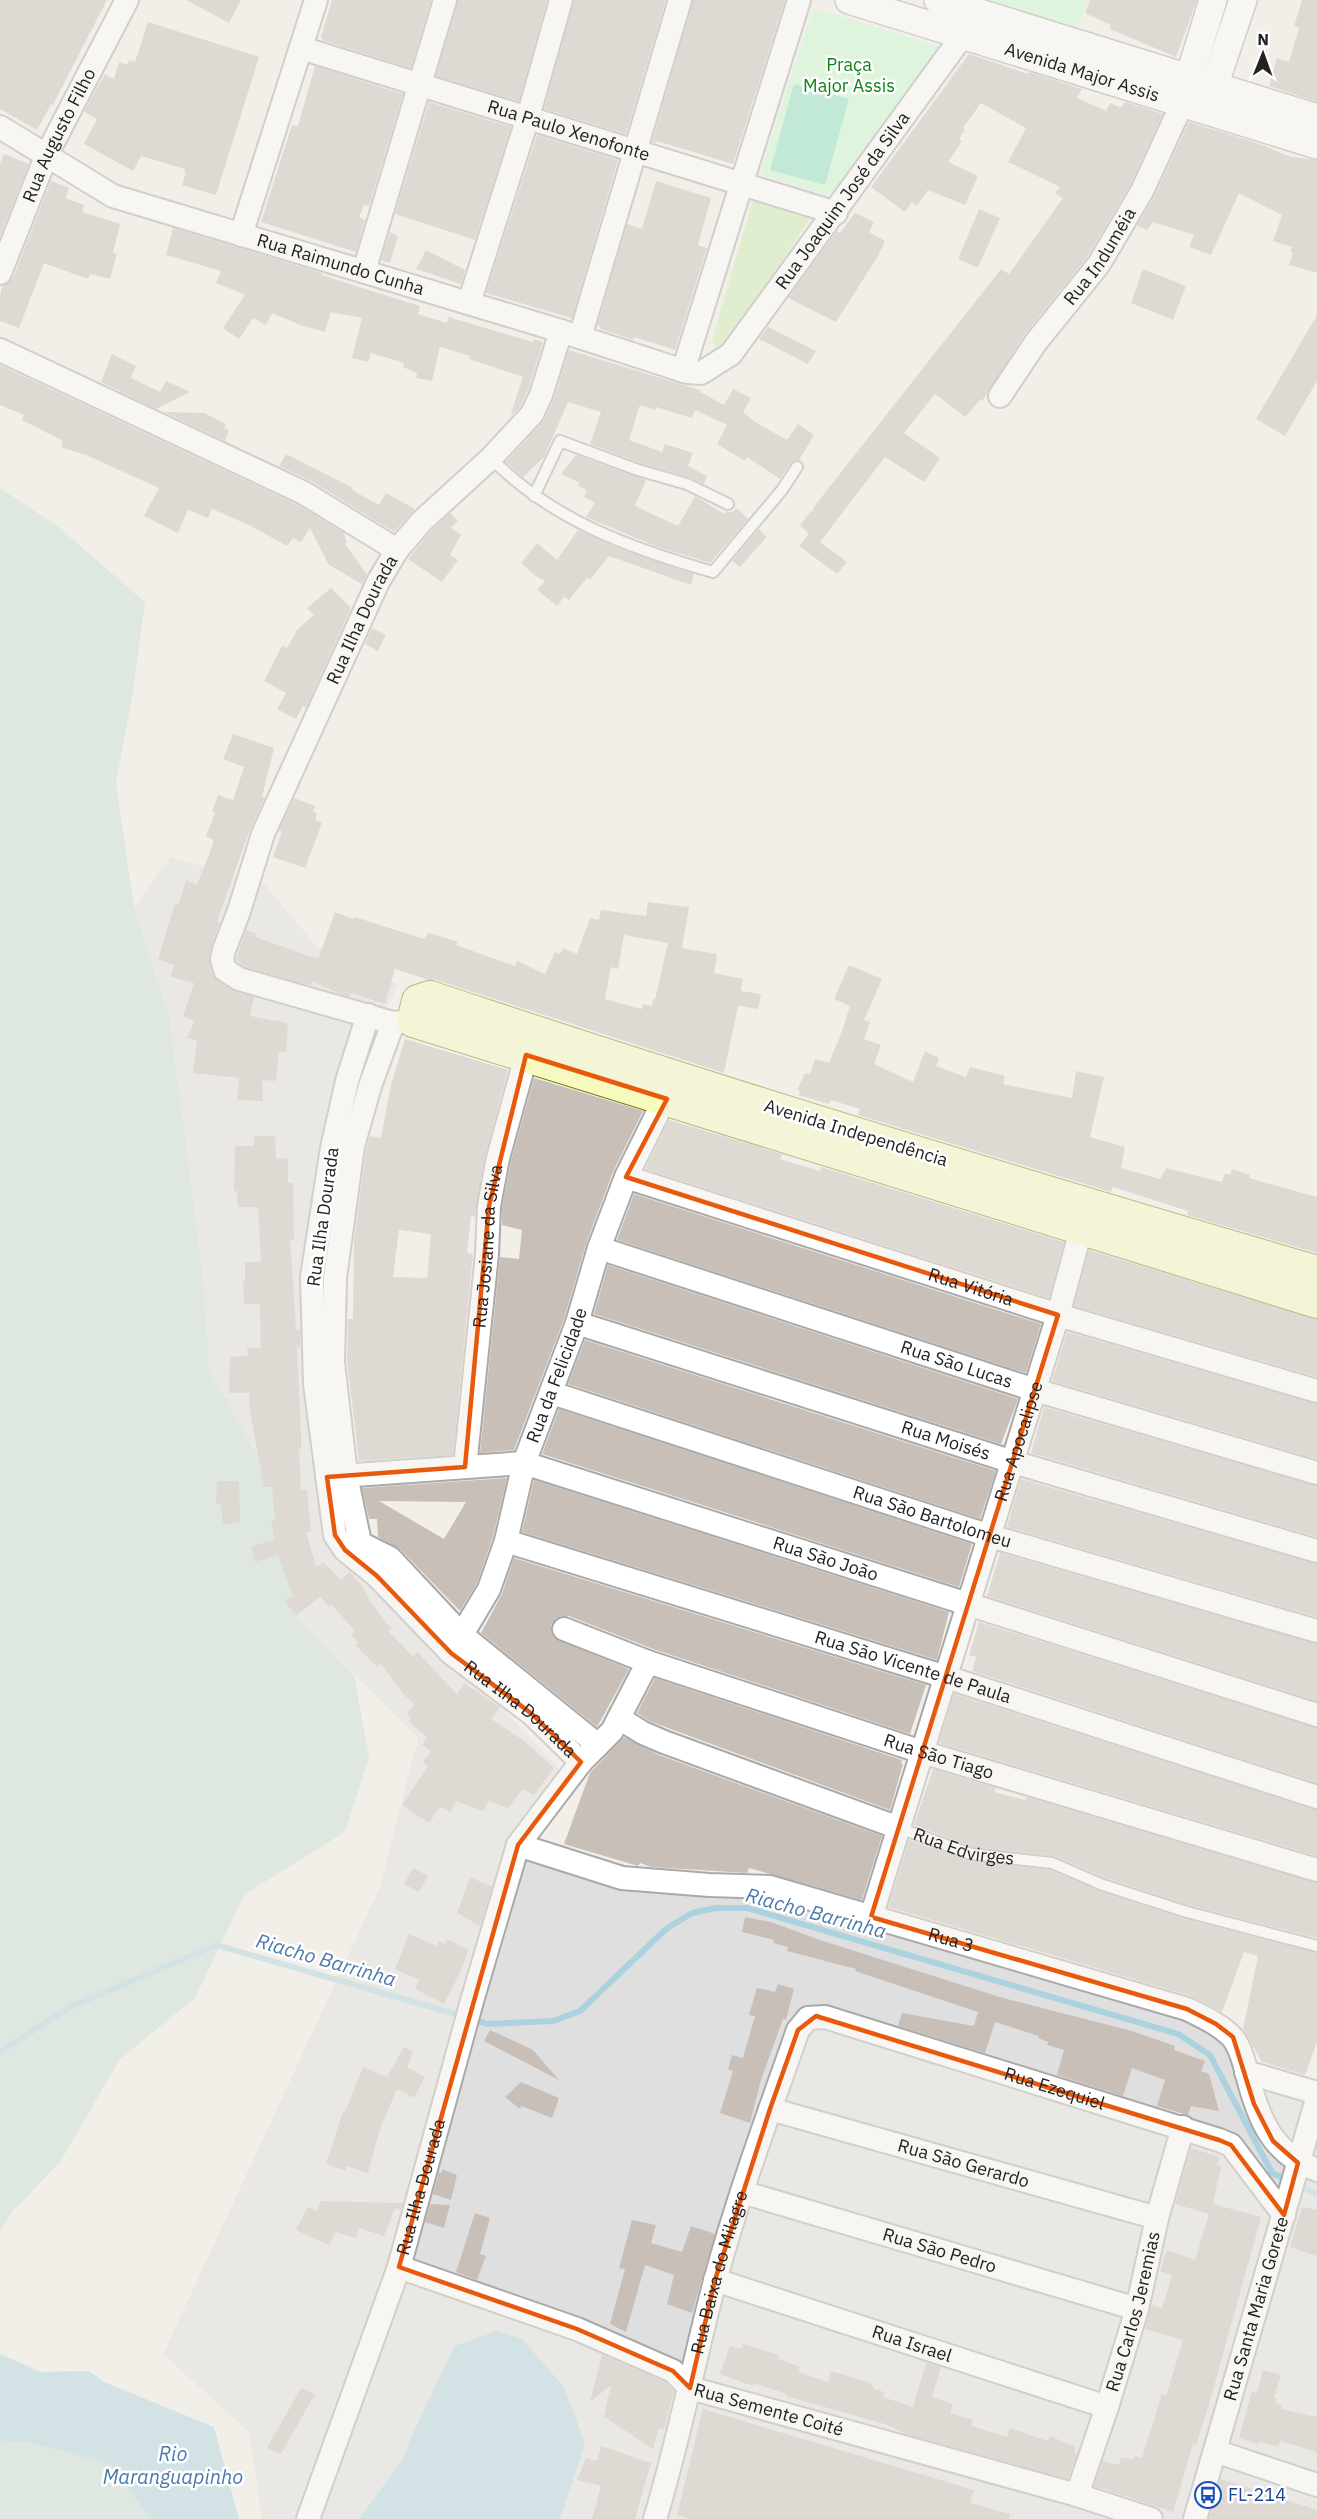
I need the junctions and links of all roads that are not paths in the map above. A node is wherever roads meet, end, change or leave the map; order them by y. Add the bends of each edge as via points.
1 (127, 0) edge
2 (316, 0) edge
3 (445, 0) edge
4 (561, 0) edge
5 (680, 0) edge
6 (799, 0) edge
7 (849, 0) edge
8 (1213, 0) edge
9 (1243, 0) edge
10 (950, 8) edge
11 (301, 48) junction
12 (1188, 78) junction
13 (420, 84) junction
14 (1201, 100) junction
15 (528, 117) junction
16 (1317, 118) edge
17 (0, 127) edge
18 (1317, 145) edge
19 (635, 150) junction
20 (47, 154) junction
21 (742, 183) junction
22 (836, 213) junction
23 (241, 235) junction
24 (364, 271) junction
25 (0, 273) edge
26 (469, 303) junction
27 (571, 334) junction
28 (0, 350) edge
29 (689, 372) junction
30 (1000, 396) dead end
31 (490, 458) junction
32 (797, 467) dead end
33 (534, 496) junction
34 (728, 504) dead end
35 (397, 550) junction
36 (368, 1015) junction
37 (403, 1022) junction
38 (529, 1043) junction
39 (347, 1081) junction
40 (370, 1086) junction
41 (671, 1088) junction
42 (626, 1177) junction
43 (1085, 1217) junction
44 (599, 1248) junction
45 (312, 1277) junction
46 (335, 1278) junction
47 (1317, 1292) edge
48 (1058, 1315) junction
49 (577, 1323) junction
50 (1035, 1390) junction
51 (1317, 1391) edge
52 (552, 1393) junction
53 (1013, 1462) junction
54 (524, 1463) junction
55 (465, 1467) junction
56 (1317, 1473) edge
57 (337, 1476) junction
58 (990, 1536) junction
59 (506, 1541) junction
60 (1317, 1551) edge
61 (390, 1558) junction
62 (371, 1570) junction
63 (969, 1604) junction
64 (564, 1629) dead end
65 (1317, 1631) edge
66 (456, 1644) junction
67 (648, 1662) junction
68 (946, 1677) junction
69 (1317, 1715) edge
70 (618, 1718) junction
71 (598, 1745) junction
72 (922, 1752) junction
73 (581, 1762) junction
74 (1317, 1797) edge
75 (899, 1828) junction
76 (518, 1845) junction
77 (1317, 1870) edge
78 (871, 1917) junction
79 (1317, 1946) edge
80 (798, 2030) joint
81 (1246, 2072) junction
82 (1317, 2093) edge
83 (1317, 2098) edge
84 (770, 2109) junction
85 (1183, 2127) junction
86 (1304, 2168) edge
87 (742, 2192) junction
88 (1286, 2208) junction
89 (1157, 2218) junction
90 (399, 2267) junction
91 (715, 2280) junction
92 (1137, 2309) junction
93 (690, 2388) junction
94 (1107, 2407) junction
95 (1215, 2451) junction
96 (1317, 2485) edge
97 (1077, 2495) junction
98 (308, 2519) edge
99 (655, 2519) edge
100 (1151, 2519) edge
101 (1195, 2519) edge

1 - 20 street, Rua Augusto Filho
2 - 11 street
3 - 13 street
4 - 15 street
5 - 19 street, Rua Ilha Dourada
6 - 21 street
7 - 10 street, Avenida Major Assis
8 - 12 street
9 - 14 street
10 - 12 street, Avenida Major Assis
10 - 14 street, Avenida Major Assis
10 - 22 street, Rua Joaquim José da Silva
11 - 13 street, Rua Paulo Xenofonte
11 - 23 street
12 - 14 street, Avenida Major Assis
13 - 15 street, Rua Paulo Xenofonte
13 - 24 street
14 - 16 street, Avenida Major Assis
14 - 18 street, Avenida Major Assis
14 - 30 street, Rua Induméia via 1099,264 1036,342
15 - 19 street, Rua Paulo Xenofonte
15 - 26 street
17 - 20 street, Rua Raimundo Cunha
19 - 21 street, Rua Paulo Xenofonte
19 - 27 street, Rua Ilha Dourada
20 - 23 street, Rua Raimundo Cunha via 113,196
20 - 25 street, Rua Augusto Filho
21 - 22 street, Rua Paulo Xenofonte
21 - 29 street
22 - 29 street, Rua Joaquim José da Silva via 731,354 709,370
23 - 24 street, Rua Raimundo Cunha
24 - 26 street, Rua Raimundo Cunha
26 - 27 street, Rua Raimundo Cunha
27 - 29 street, Rua Raimundo Cunha
27 - 31 street, Rua Ilha Dourada via 532,414
28 - 35 street via 304,493
31 - 33 lane
31 - 35 street, Rua Ilha Dourada via 422,521
32 - 33 lane via 713,572 610,538
33 - 34 lane via 560,441 687,484
35 - 36 street, Rua Ilha Dourada via 378,582 263,834 222,959 225,970 239,980
36 - 37 street
36 - 39 street, Rua Ilha Dourada
37 - 38 main road, Avenida Independência via 418,1001 430,997
37 - 40 street, Rua Ilha Dourada
38 - 41 main road, Avenida Independência
38 - 55 street, Rua Josiane da Silva via 489,1206 488,1254
39 - 40 street
39 - 45 street, Rua Ilha Dourada
40 - 46 street, Rua Ilha Dourada via 353,1146
41 - 42 street, Rua da Felicidade
41 - 43 main road, Avenida Independência
42 - 44 street, Rua da Felicidade
42 - 48 street, Rua Vitória
43 - 47 main road, Avenida Independência
43 - 48 street, Rua Apocalipse
44 - 49 street, Rua da Felicidade
44 - 50 street, Rua São Lucas
45 - 46 street
45 - 57 street, Rua Ilha Dourada via 315,1384
46 - 57 street, Rua Ilha Dourada
48 - 50 street, Rua Apocalipse
48 - 51 street, Rua Vitória
49 - 52 street, Rua da Felicidade
49 - 53 street, Rua Moisés
50 - 53 street, Rua Apocalipse
50 - 56 street, Rua São Lucas
52 - 54 street, Rua da Felicidade
52 - 58 street, Rua São Bartolomeu
53 - 58 street, Rua Apocalipse
53 - 60 street, Rua Moisés
54 - 55 street, Rua São João
54 - 59 street, Rua da Felicidade
54 - 63 street, Rua São João
55 - 57 street, Rua São João
57 - 61 street, Rua Ilha Dourada via 360,1544
57 - 62 street, Rua Ilha Dourada via 335,1535 345,1550
58 - 63 street, Rua Apocalipse
58 - 65 street, Rua São Bartolomeu
59 - 66 street, Rua da Felicidade via 489,1589
59 - 68 street, Rua São Vicente de Paula
61 - 62 street
61 - 66 street, Rua Ilha Dourada
62 - 66 street, Rua Ilha Dourada
63 - 68 street, Rua Apocalipse
63 - 69 street, Rua São João
64 - 67 street, Rua São Tiago
66 - 71 street, Rua Ilha Dourada
66 - 73 street, Rua Ilha Dourada
67 - 70 street
67 - 72 street, Rua São Tiago
68 - 72 street, Rua Apocalipse
68 - 74 street, Rua São Vicente de Paula
70 - 71 street
70 - 75 street, Rua Edvirges via 664,1742
71 - 73 street
72 - 75 street, Rua Apocalipse
72 - 77 street, Rua São Tiago
73 - 76 street, Rua Ilha Dourada
75 - 78 street, Rua Apocalipse
75 - 79 lane, Rua Edvirges via 971,1854 1052,1863 1103,1885 1187,1912
76 - 78 street, Rua 3 via 622,1878 770,1887
76 - 90 street, Rua Ilha Dourada
78 - 81 street, Rua 3 via 1187,2009 1233,2037
80 - 84 street, Rua Baixa do Milagre
80 - 85 street, Rua Ezequiel via 808,2018 825,2017
81 - 82 street
81 - 86 street, Rua 3 via 1254,2104 1273,2141
83 - 86 street, Rua Santa Maria Gorete
84 - 87 street, Rua Baixa do Milagre
84 - 89 street, Rua São Gerardo
85 - 88 street, Rua Ezequiel via 1231,2145
85 - 89 street, Rua Carlos Jeremias
86 - 88 street, Rua Santa Maria Gorete
87 - 91 street, Rua Baixa do Milagre
87 - 92 street, Rua São Pedro
88 - 95 street, Rua Santa Maria Gorete
89 - 92 street, Rua Carlos Jeremias
90 - 93 street, Rua Semente Coité via 577,2330 673,2371
90 - 98 street, Rua Ilha Dourada
91 - 93 street, Rua Baixa do Milagre
91 - 94 street, Rua Israel
92 - 94 street, Rua Carlos Jeremias
93 - 97 street, Rua Semente Coité
93 - 99 street, Rua Baixa do Milagre
94 - 97 street, Rua Carlos Jeremias
95 - 96 street
95 - 101 street, Rua Santa Maria Gorete
97 - 100 street, Rua Semente Coité

